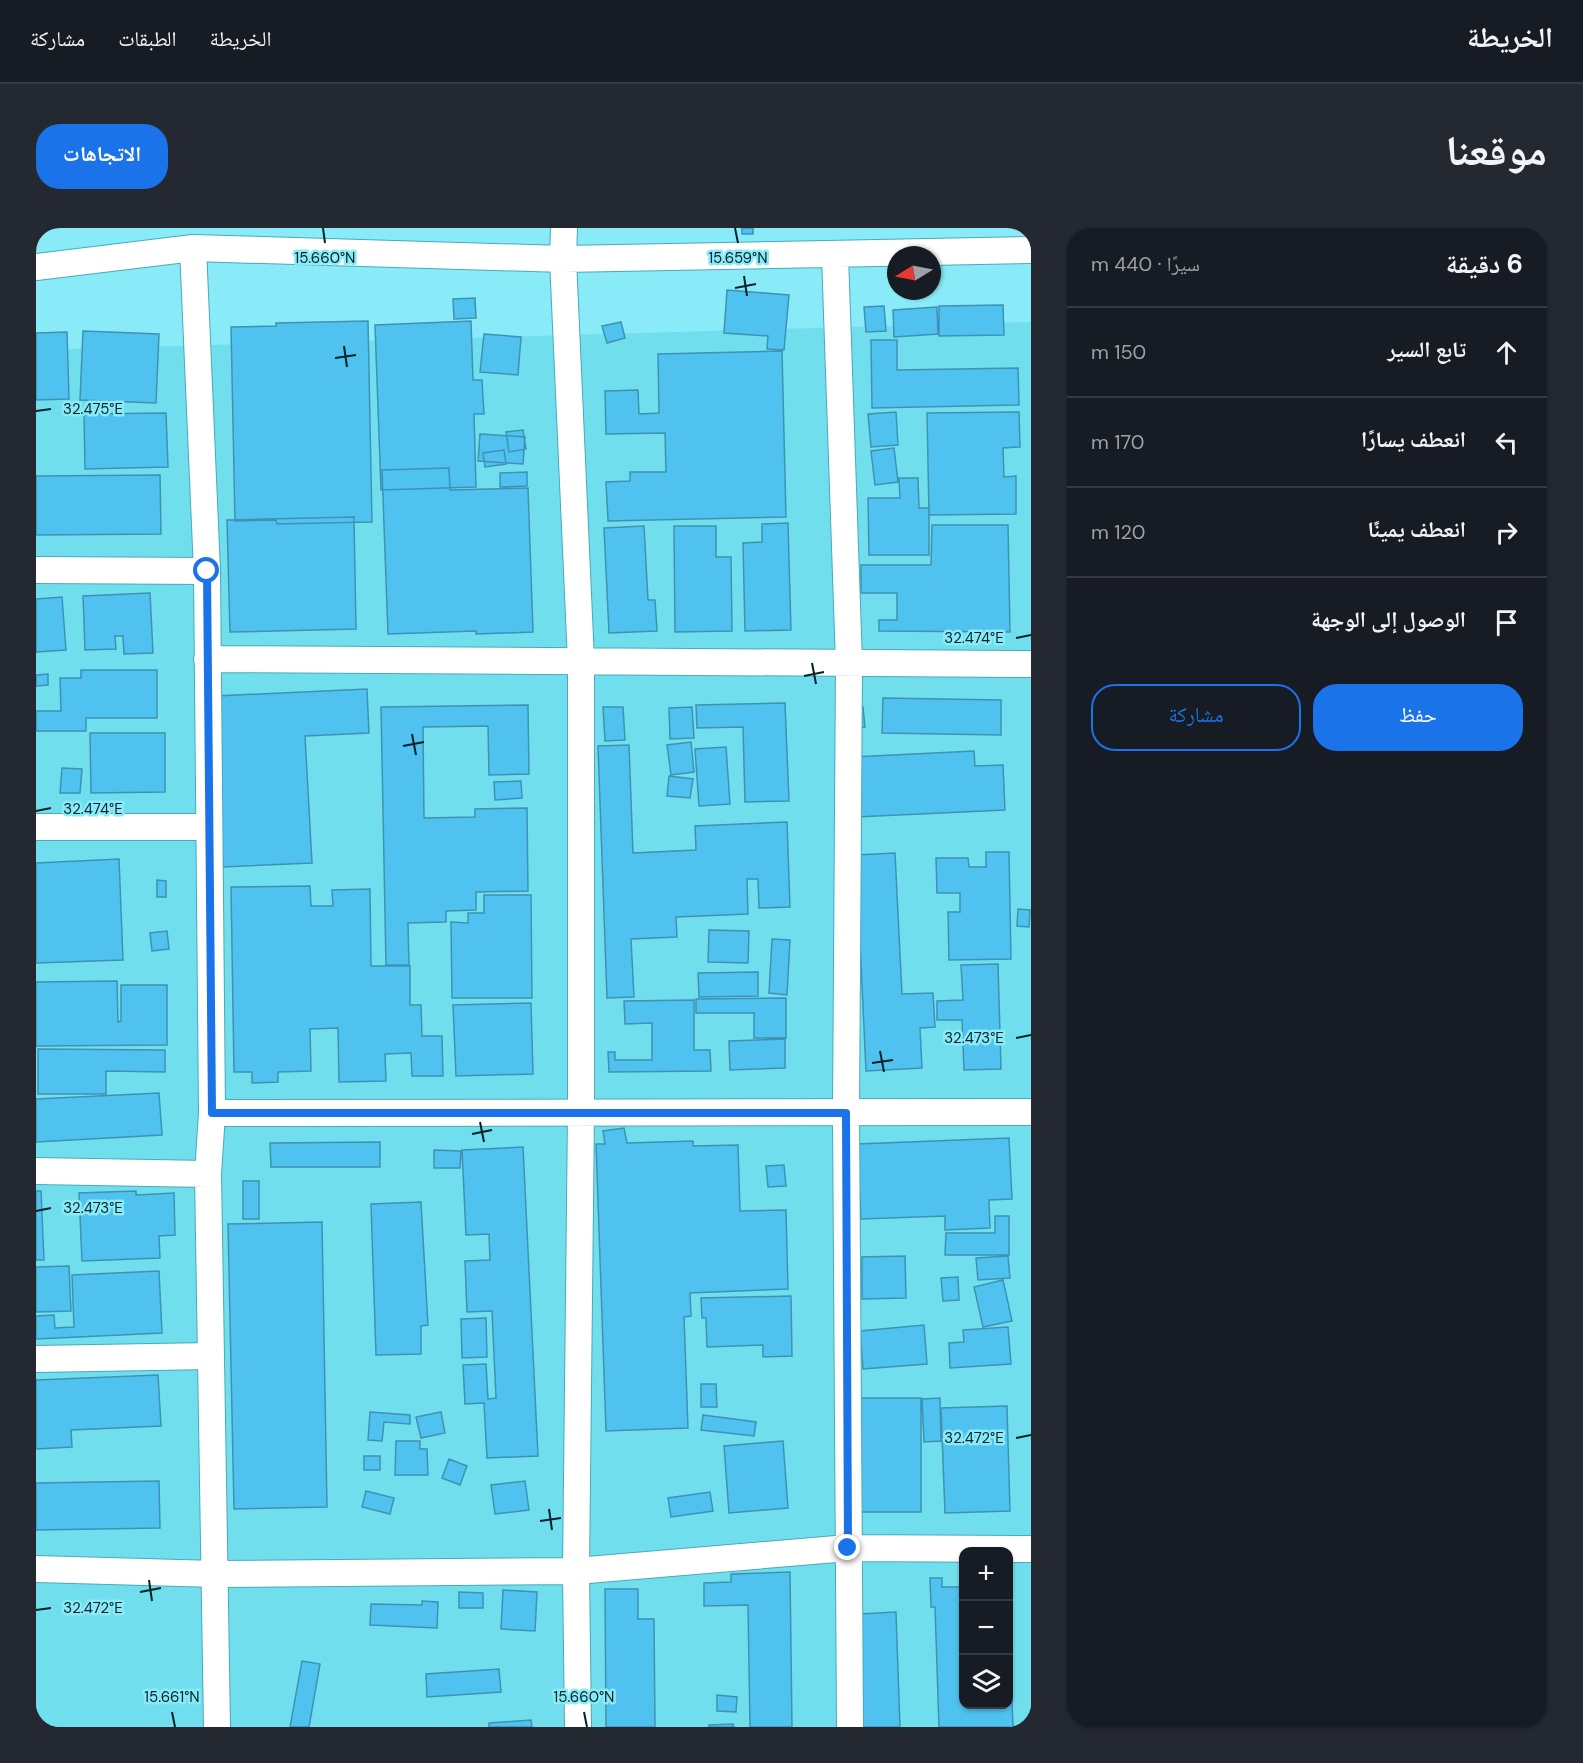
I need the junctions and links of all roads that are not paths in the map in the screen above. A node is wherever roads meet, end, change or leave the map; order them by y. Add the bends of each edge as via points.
1 (564, 228) edge
2 (204, 241) edge
3 (1031, 250) edge
4 (835, 255) junction
5 (563, 260) junction
6 (36, 267) edge
7 (36, 570) edge
8 (207, 571) junction
9 (207, 659) junction
10 (581, 661) junction
11 (849, 663) junction
12 (1031, 664) edge
13 (36, 827) edge
14 (209, 827) junction
15 (212, 1113) junction
16 (581, 1113) junction
17 (846, 1113) junction
18 (1031, 1113) edge
19 (36, 1171) edge
20 (208, 1174) junction
21 (211, 1356) junction
22 (36, 1359) edge
23 (848, 1548) junction
24 (1031, 1549) edge
25 (36, 1569) edge
26 (576, 1571) junction
27 (216, 1574) junction
28 (217, 1727) edge
29 (578, 1727) edge
30 (850, 1727) edge

1 - 5 street
2 - 5 street
2 - 6 street
2 - 8 street
3 - 4 street
4 - 5 street
4 - 11 street
5 - 10 street
7 - 8 street
8 - 9 street
9 - 10 street
9 - 14 street
10 - 11 street
10 - 16 street
11 - 12 street
11 - 17 street
13 - 14 street
14 - 15 street
15 - 16 street
15 - 20 street
16 - 17 street
16 - 26 street
17 - 18 street
17 - 23 street
19 - 20 street
20 - 21 street
21 - 22 street
21 - 27 street
23 - 24 street
23 - 26 street
23 - 30 street
25 - 27 street
26 - 27 street
26 - 29 street
27 - 28 street

